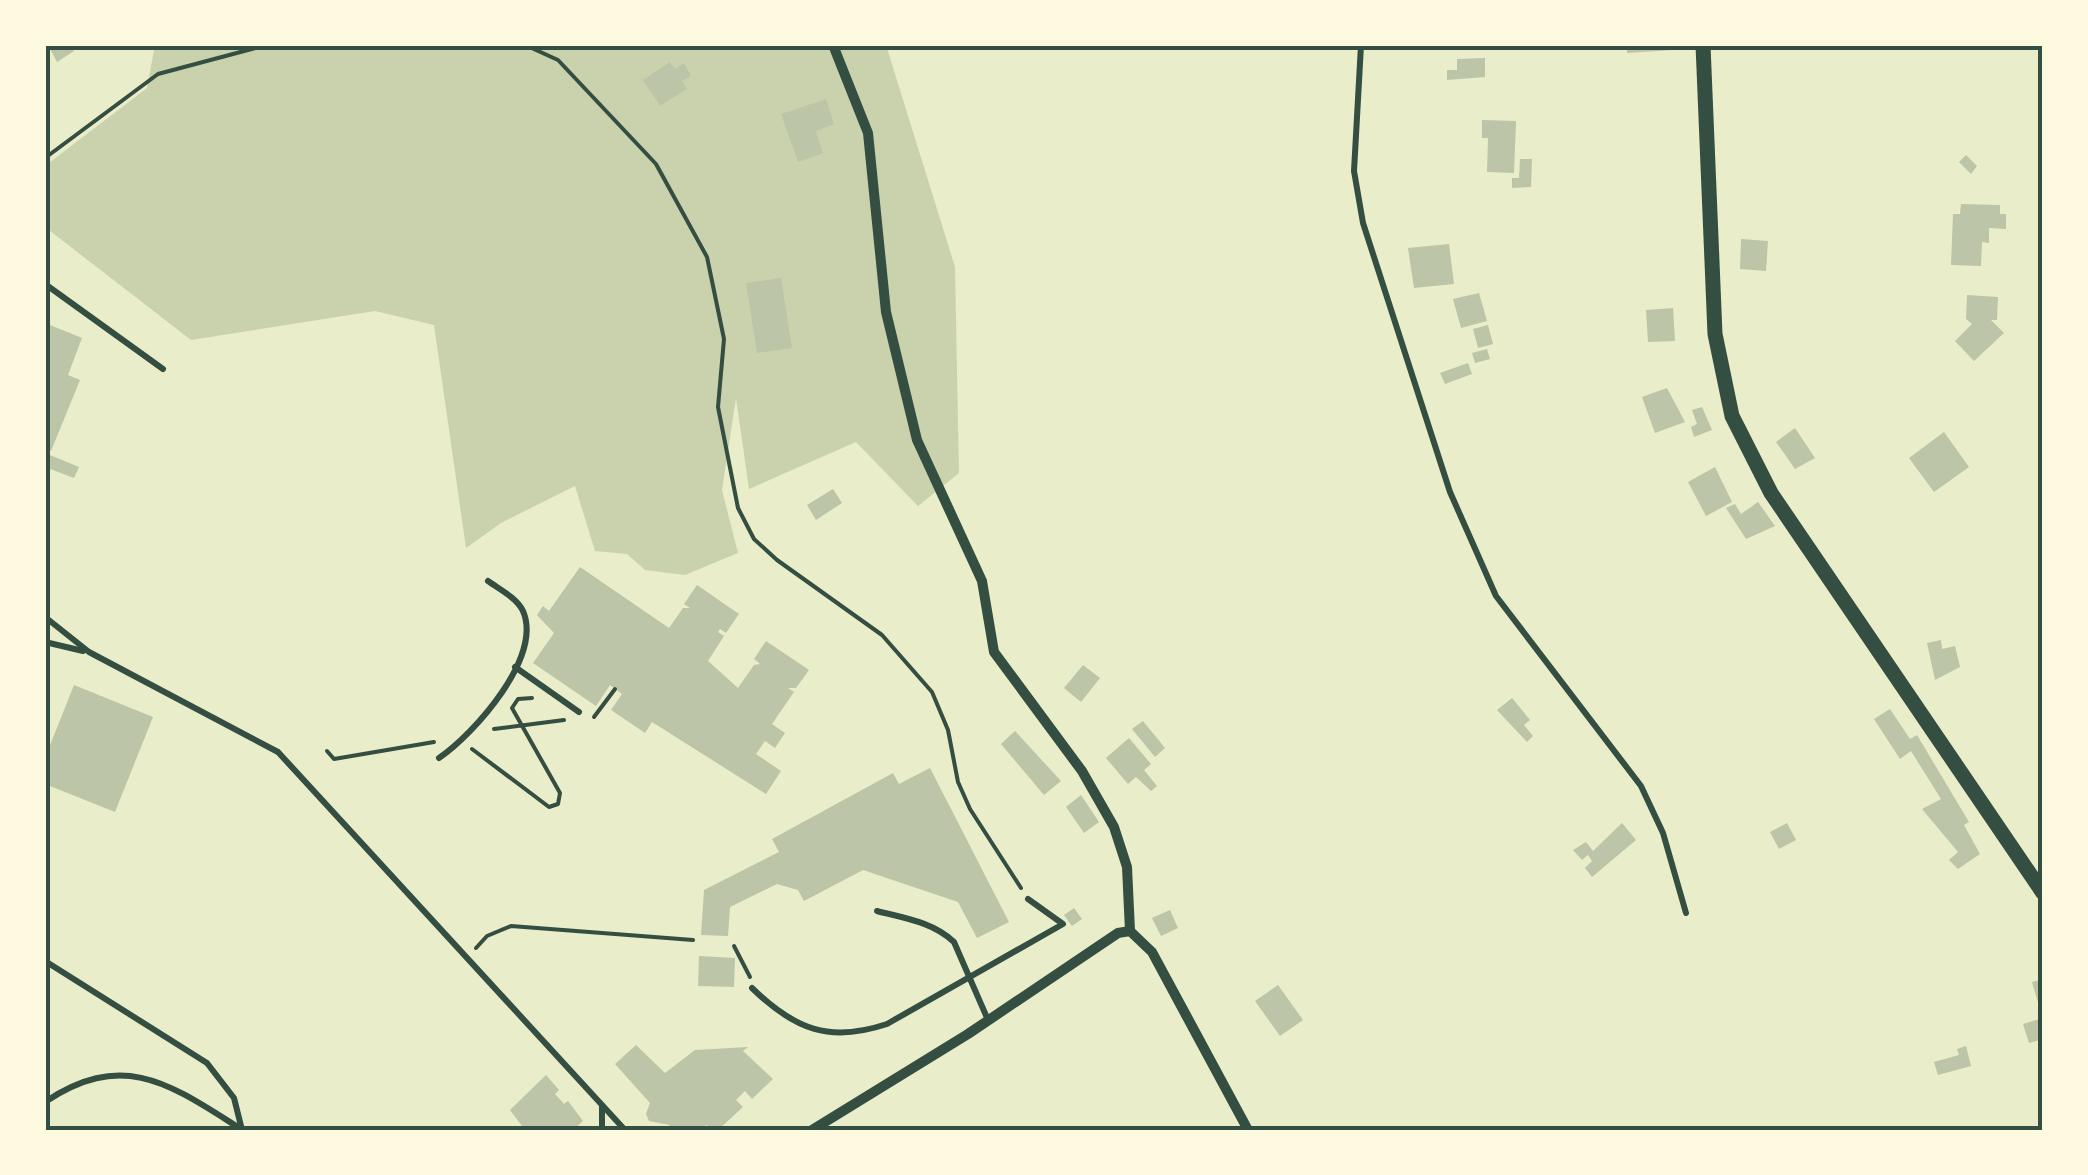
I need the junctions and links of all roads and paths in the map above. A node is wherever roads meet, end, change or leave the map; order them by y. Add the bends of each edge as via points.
1 (266, 45) edge
2 (524, 45) edge
3 (833, 45) edge
4 (1362, 45) edge
5 (1703, 45) edge
6 (45, 158) edge
7 (45, 284) edge
8 (164, 369) dead end
9 (488, 581) dead end
10 (45, 617) edge
11 (45, 642) edge
12 (89, 652) junction
13 (516, 667) junction
14 (615, 689) dead end
15 (543, 706) dead end
16 (579, 712) dead end
17 (556, 716) dead end
18 (594, 717) dead end
19 (564, 720) junction
20 (521, 726) junction
21 (574, 726) dead end
22 (460, 743) junction
23 (328, 751) dead end
24 (476, 751) junction
25 (439, 758) dead end
26 (2043, 893) edge
27 (1028, 899) joint
28 (877, 911) dead end
29 (1686, 913) dead end
30 (1130, 931) junction
31 (693, 940) dead end
32 (734, 946) dead end
33 (45, 960) edge
34 (474, 968) junction
35 (969, 976) junction
36 (752, 988) joint
37 (989, 1021) junction
38 (45, 1102) edge
39 (602, 1105) junction
40 (242, 1130) edge
41 (602, 1130) edge
42 (624, 1130) edge
43 (812, 1130) edge
44 (1248, 1130) edge

1 - 6 path via 158,74
2 - 27 path via 558,60 656,164 707,257 724,339 718,407 738,508 754,539 882,635 932,692 970,809
3 - 30 street via 868,133 886,312 917,440 982,581 994,652 1114,826 1127,867
4 - 29 lane via 1354,172 1363,223 1450,492 1496,596 1641,786
5 - 26 street via 1715,334 1732,416 1771,494
7 - 8 lane
9 - 13 lane via 525,614
10 - 12 lane
11 - 12 lane
12 - 34 lane via 278,752
13 - 16 lane
13 - 22 lane
14 - 18 path
15 - 20 path via 530,697 518,699 512,708
17 - 19 path
19 - 20 path
19 - 21 path
20 - 24 path via 492,729
20 - 24 path via 560,794 558,804 549,808
22 - 23 path via 334,759
22 - 24 path
22 - 25 lane
27 - 35 lane via 1063,924
28 - 35 lane via 946,934
30 - 37 street
30 - 44 street via 1152,952
31 - 34 path via 511,926 476,947
32 - 36 path
33 - 40 lane via 208,1063 234,1098
34 - 39 lane
35 - 36 lane via 886,1024 838,1036 798,1022
35 - 37 lane
37 - 43 street
38 - 40 lane via 108,1074 147,1076
39 - 41 lane
39 - 42 lane

